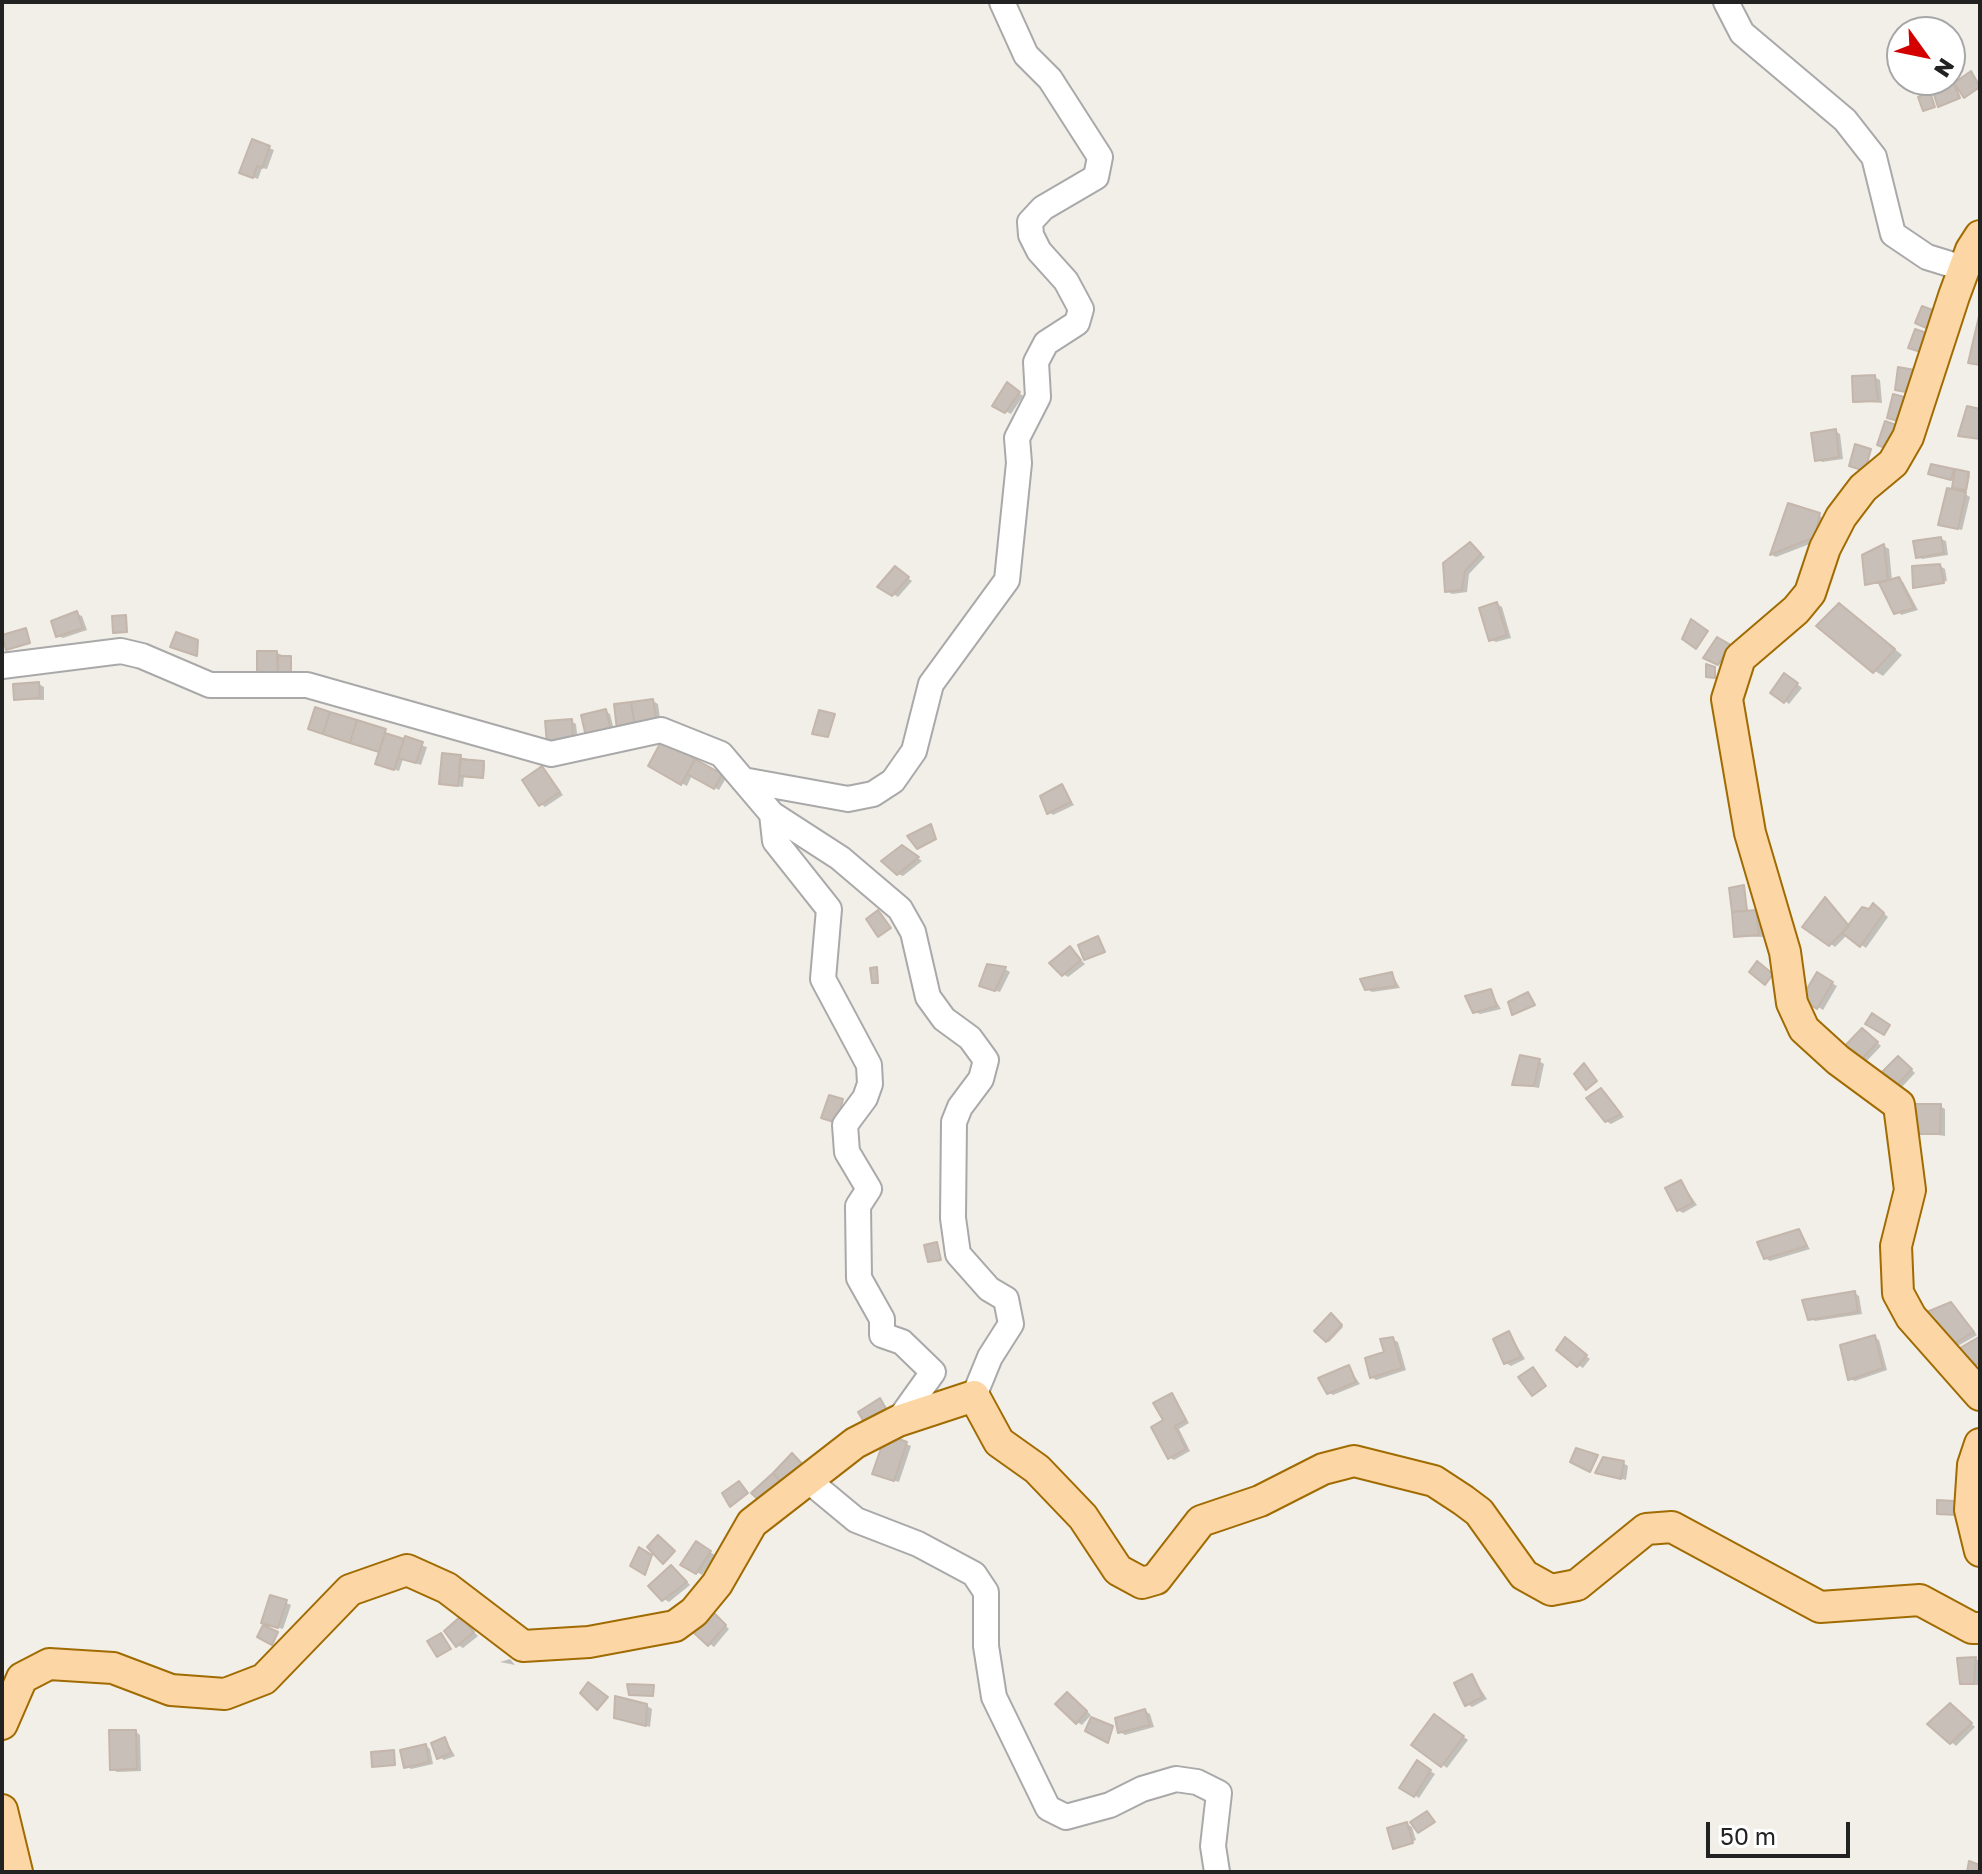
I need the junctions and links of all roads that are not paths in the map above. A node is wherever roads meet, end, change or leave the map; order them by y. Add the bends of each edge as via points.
1 (1002, 2) edge
2 (1726, 2) edge
3 (1980, 236) edge
4 (1966, 269) junction
5 (2, 666) edge
6 (743, 780) junction
7 (772, 814) junction
8 (1980, 1395) edge
9 (974, 1396) junction
10 (898, 1421) junction
11 (1980, 1444) edge
12 (809, 1481) junction
13 (1980, 1551) edge
14 (1980, 1628) edge
15 (2, 1724) edge
16 (2, 1810) edge
17 (17, 1872) edge
18 (1217, 1872) edge

1 - 6 street via 1026,55 1050,79 1100,157 1096,177 1043,208 1030,222 1039,251 1066,281 1081,309 1077,323 1046,343 1036,362 1038,397 1017,438 1007,580 931,684 914,751 893,781 873,794 848,799
2 - 4 street via 1742,33 1845,120 1874,157 1893,234 1927,257
3 - 4 main road
4 - 8 main road via 1908,437 1893,463 1863,488 1841,517 1810,593 1740,658 1727,699 1750,833 1785,952 1792,1003 1804,1029 1899,1105 1910,1190 1896,1246 1898,1293 1911,1317
5 - 6 street via 121,651 210,685 307,685 551,754 661,730 721,754
6 - 7 street
7 - 9 street via 840,858 900,909 913,932 928,997 986,1060 981,1079 954,1122 953,1218 958,1254 989,1289 1006,1299 1011,1324
7 - 10 street via 775,841 829,909 823,979 869,1065 865,1098 845,1125 847,1152 869,1189 858,1206 859,1278 882,1319 882,1335 902,1342 933,1372
9 - 10 main road
9 - 14 main road via 999,1442 1037,1469 1083,1517 1118,1570 1142,1583 1156,1579 1201,1521 1354,1461 1434,1481 1479,1512 1524,1575 1551,1590 1577,1585 1646,1529 1672,1527 1820,1607 1920,1600
10 - 12 main road via 855,1443
11 - 13 main road via 1970,1510
12 - 15 main road via 752,1523 717,1584 675,1626 589,1642 523,1646 447,1588 407,1570 350,1590 264,1679 225,1694 171,1690 113,1668 49,1664 22,1678
12 - 18 street via 856,1520 974,1574 986,1592 986,1646 994,1697 1048,1808 1066,1817 1176,1779 1197,1782 1219,1793 1213,1846
16 - 17 main road

